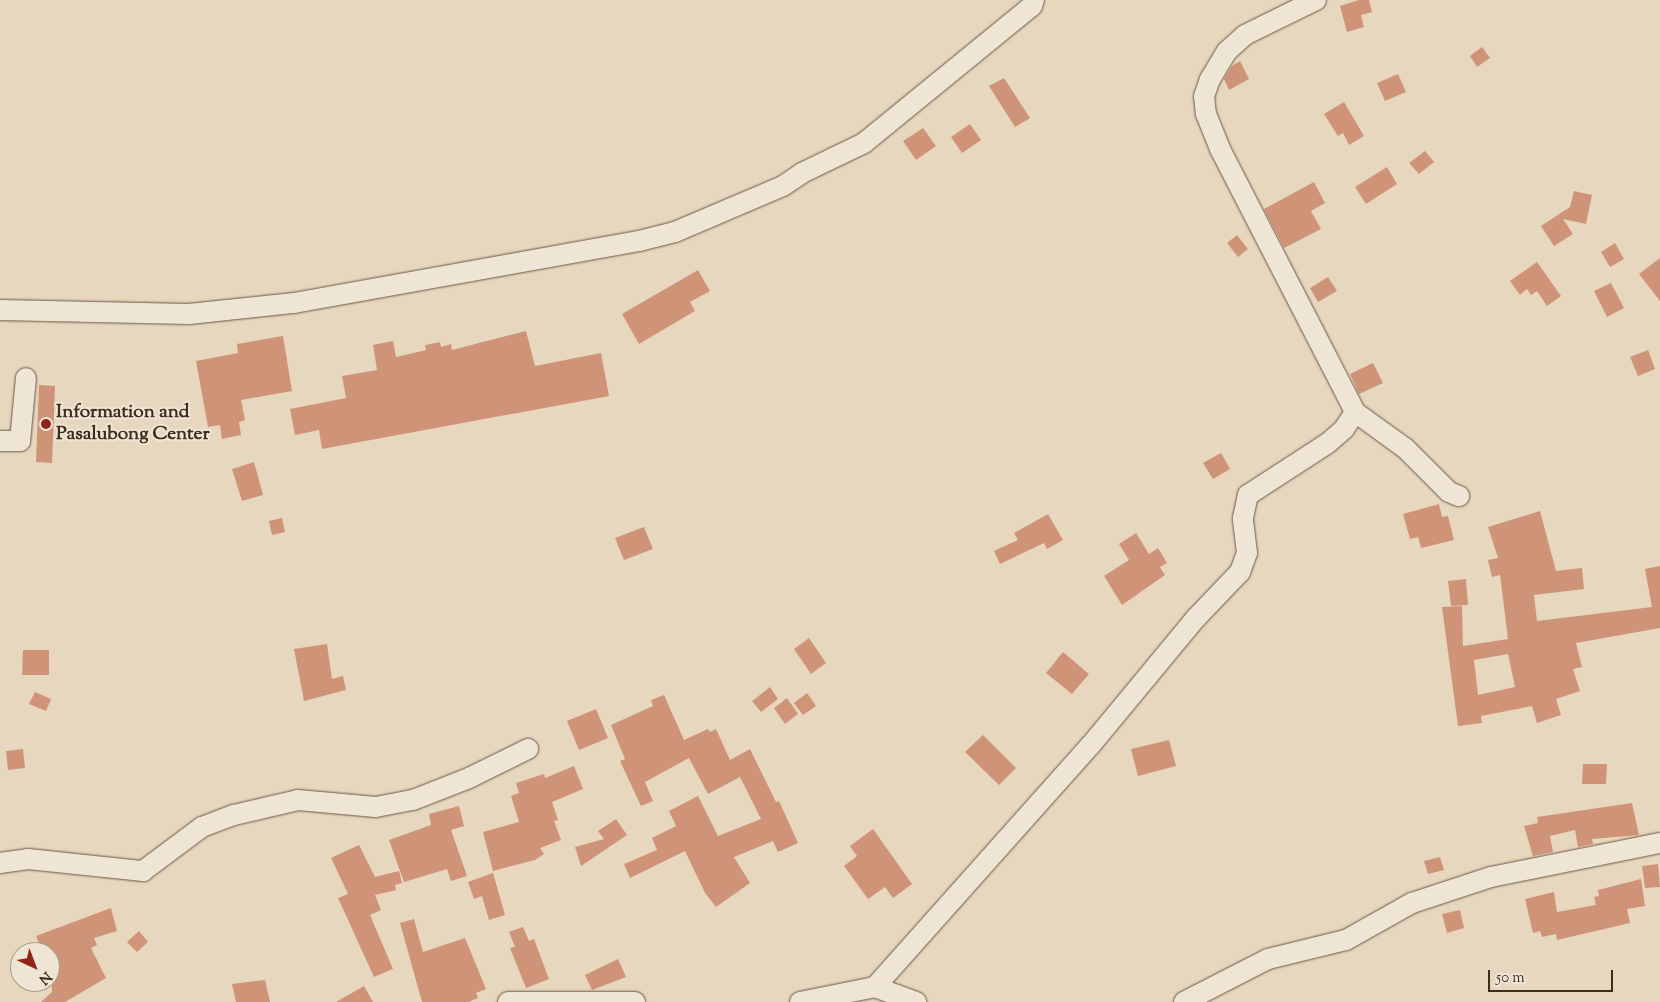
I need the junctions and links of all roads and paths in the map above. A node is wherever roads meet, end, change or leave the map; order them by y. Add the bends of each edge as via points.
1 (1034, 0) edge
2 (1049, 0) edge
3 (1316, 0) edge
4 (1002, 31) junction
5 (0, 310) edge
6 (26, 378) dead end
7 (1355, 412) junction
8 (0, 441) edge
9 (1459, 496) dead end
10 (528, 748) dead end
11 (1660, 842) edge
12 (0, 863) edge
13 (875, 987) junction
14 (508, 1002) edge
15 (635, 1002) edge
16 (800, 1002) edge
17 (916, 1002) edge
18 (1184, 1002) edge

1 - 4 street via 1032,6
2 - 4 street via 1028,20
3 - 7 street via 1245,35 1228,51 1210,78 1204,96 1206,114 1220,149
4 - 5 street via 864,144 802,172 783,186 675,232 596,250 294,304 189,314
6 - 8 street via 20,441
7 - 9 street via 1405,448 1444,489
7 - 13 street via 1344,429 1328,443 1248,495 1243,518 1247,553 1240,572 1196,618 1090,746
10 - 12 street via 469,778 413,800 376,807 298,800 234,815 194,832 143,871 28,859
11 - 18 street via 1491,877 1412,903 1346,940 1268,960
13 - 16 street
13 - 17 street
14 - 15 street

